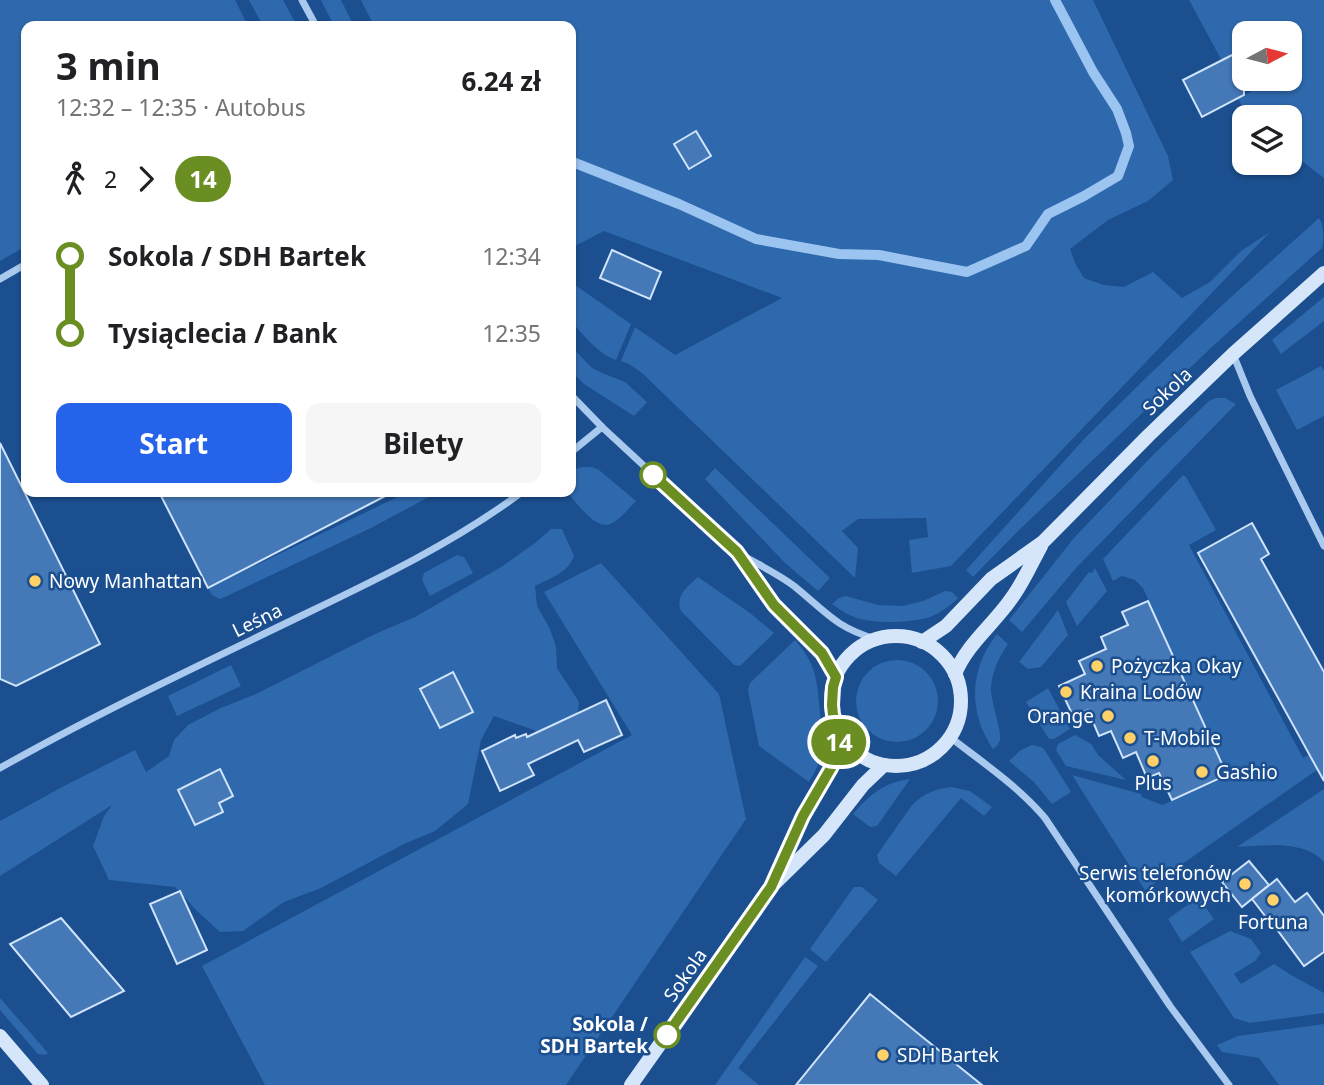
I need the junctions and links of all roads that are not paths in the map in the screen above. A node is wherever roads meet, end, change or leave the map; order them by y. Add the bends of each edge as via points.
1 (302, 0) edge
2 (313, 21) edge
3 (21, 267) edge
4 (1324, 273) edge
5 (0, 279) edge
6 (1233, 354) junction
7 (576, 400) edge
8 (602, 427) junction
9 (576, 448) edge
10 (515, 497) edge
11 (1043, 542) junction
12 (1324, 546) edge
13 (737, 552) junction
14 (876, 639) junction
15 (922, 642) junction
16 (955, 674) junction
17 (836, 677) junction
18 (840, 733) junction
19 (950, 737) junction
20 (884, 765) junction
21 (0, 768) edge
22 (771, 887) junction
23 (0, 1036) edge
24 (42, 1085) edge
25 (631, 1085) edge
26 (1229, 1085) edge

1 - 2 street
3 - 5 street
4 - 6 street, Sokola
6 - 11 street, Sokola
6 - 12 street
7 - 8 street
8 - 9 street
8 - 13 street
10 - 21 street, Leśna via 404,566 182,673
11 - 15 street, Sokola via 991,579 946,626
11 - 16 street, Sokola via 1011,599 969,647
13 - 14 street via 791,584 843,628
13 - 17 street via 774,605 822,653
14 - 15 street via 894,636
14 - 17 street via 851,654
15 - 16 street via 945,658
16 - 19 street via 960,711
17 - 18 street via 832,705
18 - 20 street via 858,754
18 - 22 street, Sokola via 836,757
19 - 20 street via 922,761
19 - 26 street via 1015,787 1045,818 1170,1006
20 - 22 street, Sokola via 824,835
22 - 25 street, Sokola
23 - 24 street

